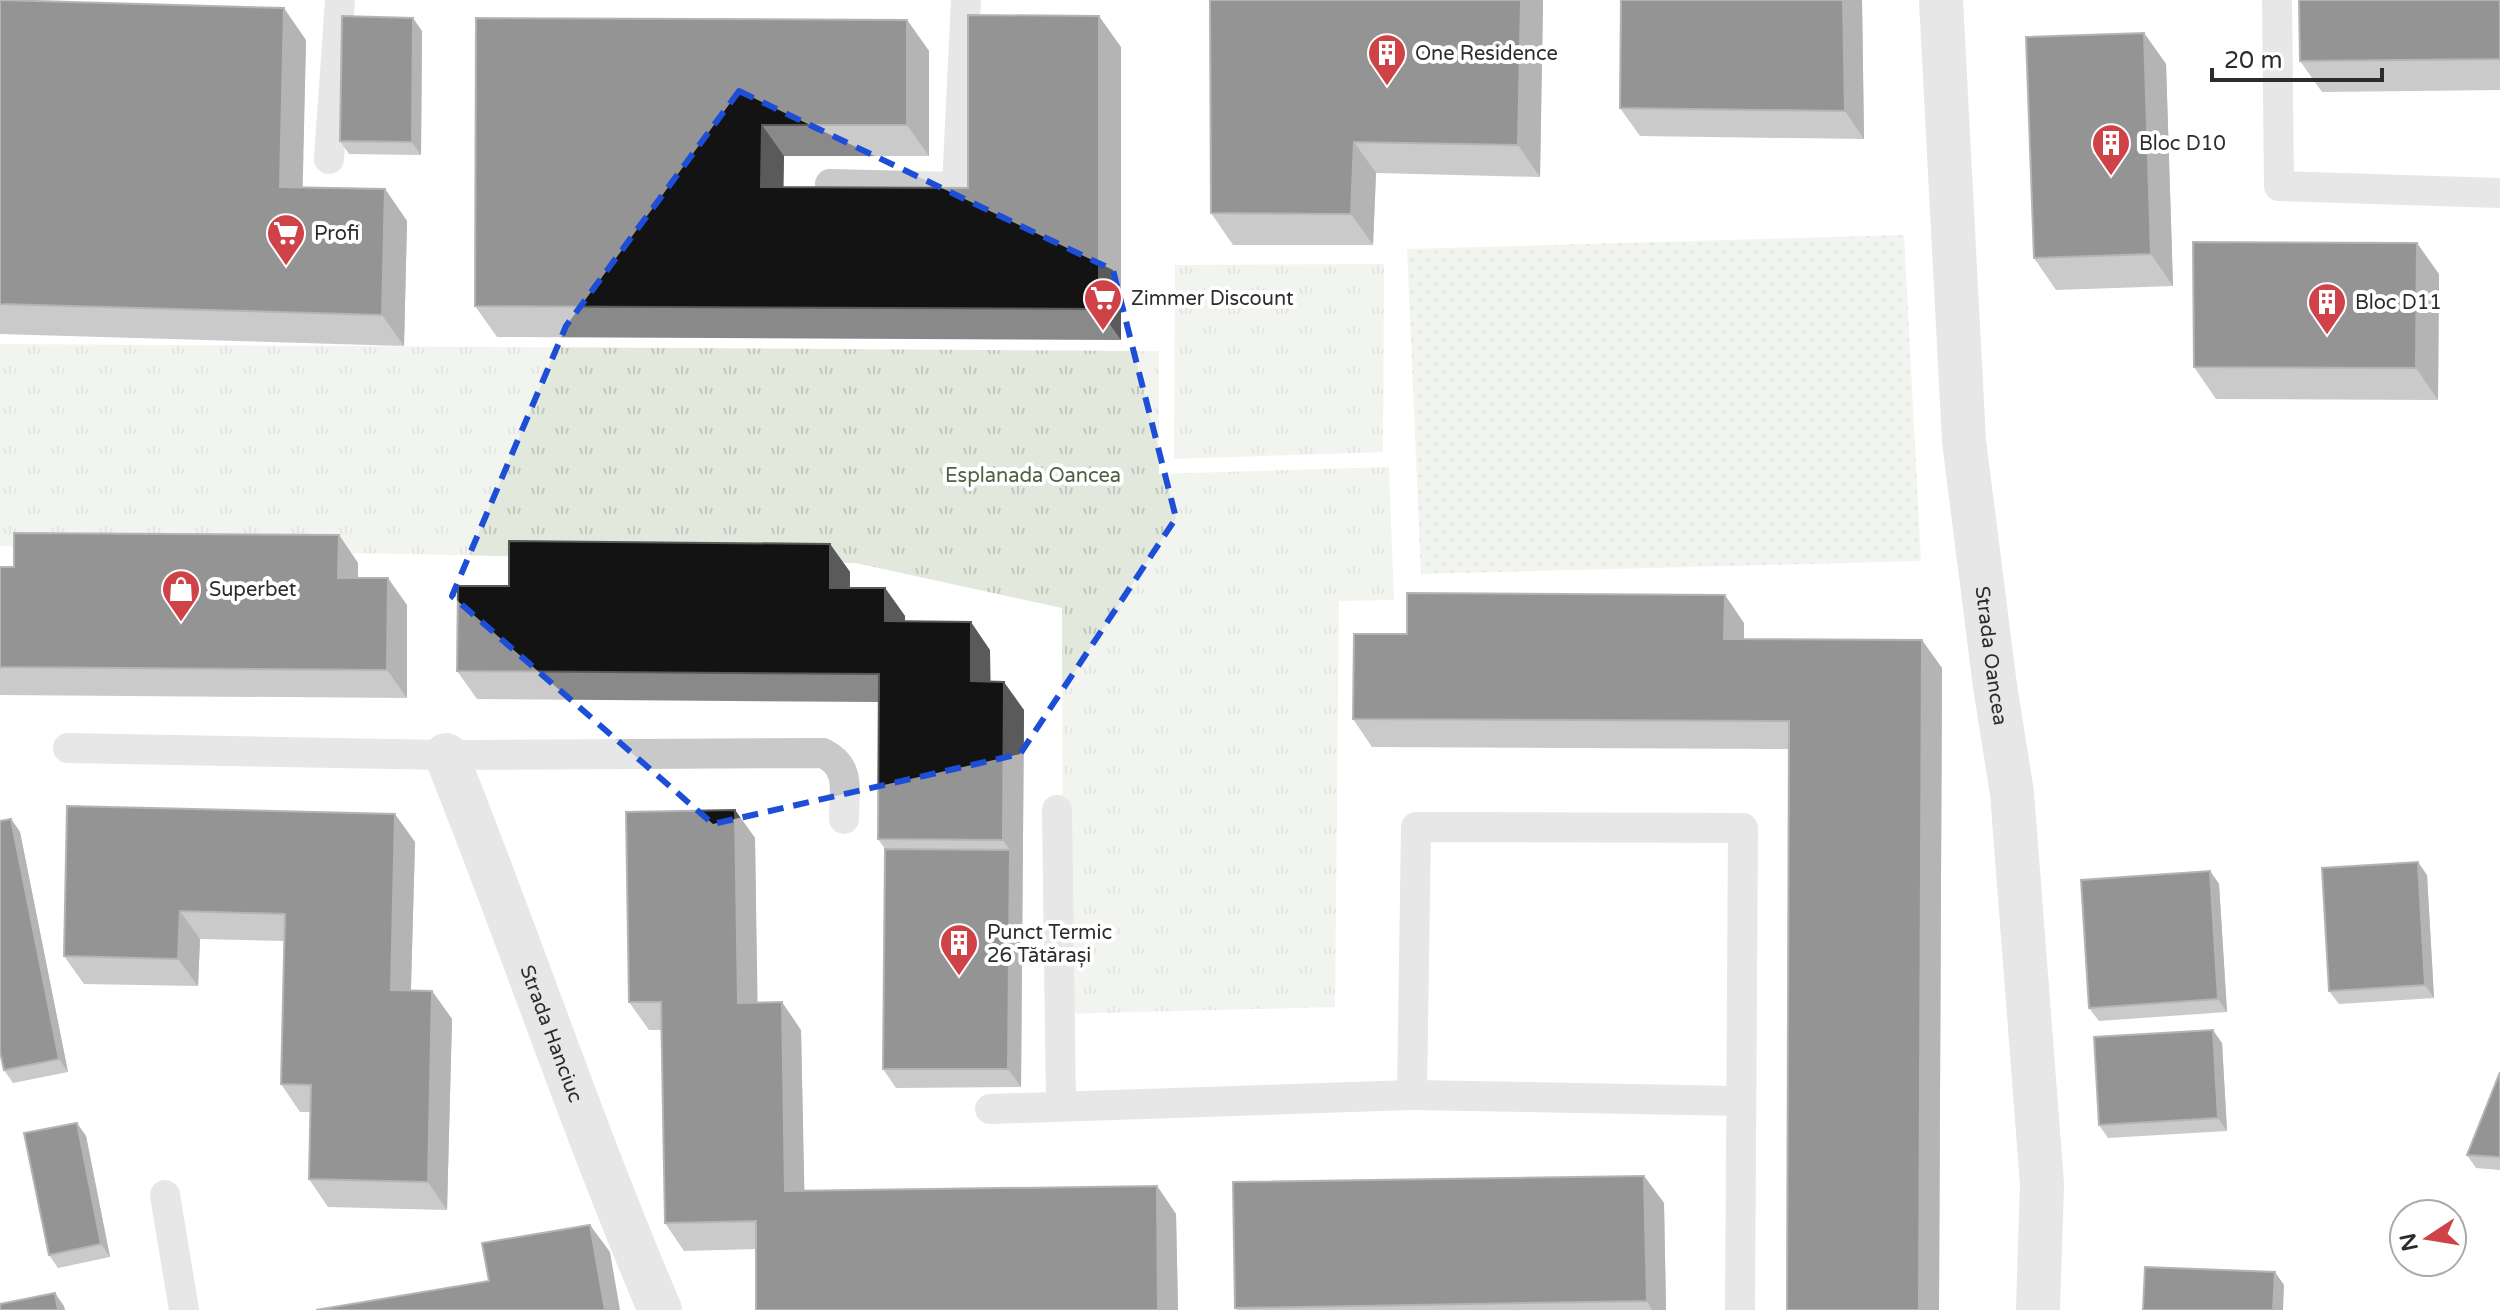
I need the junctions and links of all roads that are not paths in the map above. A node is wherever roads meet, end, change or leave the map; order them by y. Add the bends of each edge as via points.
1 (340, 0) edge
2 (966, 0) edge
3 (1941, 0) edge
4 (2277, 0) edge
5 (329, 159) dead end
6 (830, 184) edge
7 (2500, 193) edge
8 (68, 748) dead end
9 (446, 755) junction
10 (1057, 810) dead end
11 (844, 819) dead end
12 (1412, 1095) junction
13 (1741, 1101) junction
14 (1061, 1106) junction
15 (990, 1109) edge
16 (165, 1195) dead end
17 (184, 1310) edge
18 (660, 1310) edge
19 (1740, 1310) edge
20 (2038, 1310) edge

1 - 5 lane
2 - 6 lane via 957,187
3 - 20 street, Strada Oancea via 1964,441 2012,793 2042,1184
4 - 7 lane via 2279,186
8 - 9 lane
9 - 11 lane via 823,753 837,760 842,770
9 - 18 street, Strada Hanciuc
10 - 14 lane
12 - 13 lane
12 - 13 lane via 1416,827 1743,828
12 - 14 lane
13 - 19 lane
14 - 15 lane
16 - 17 lane

